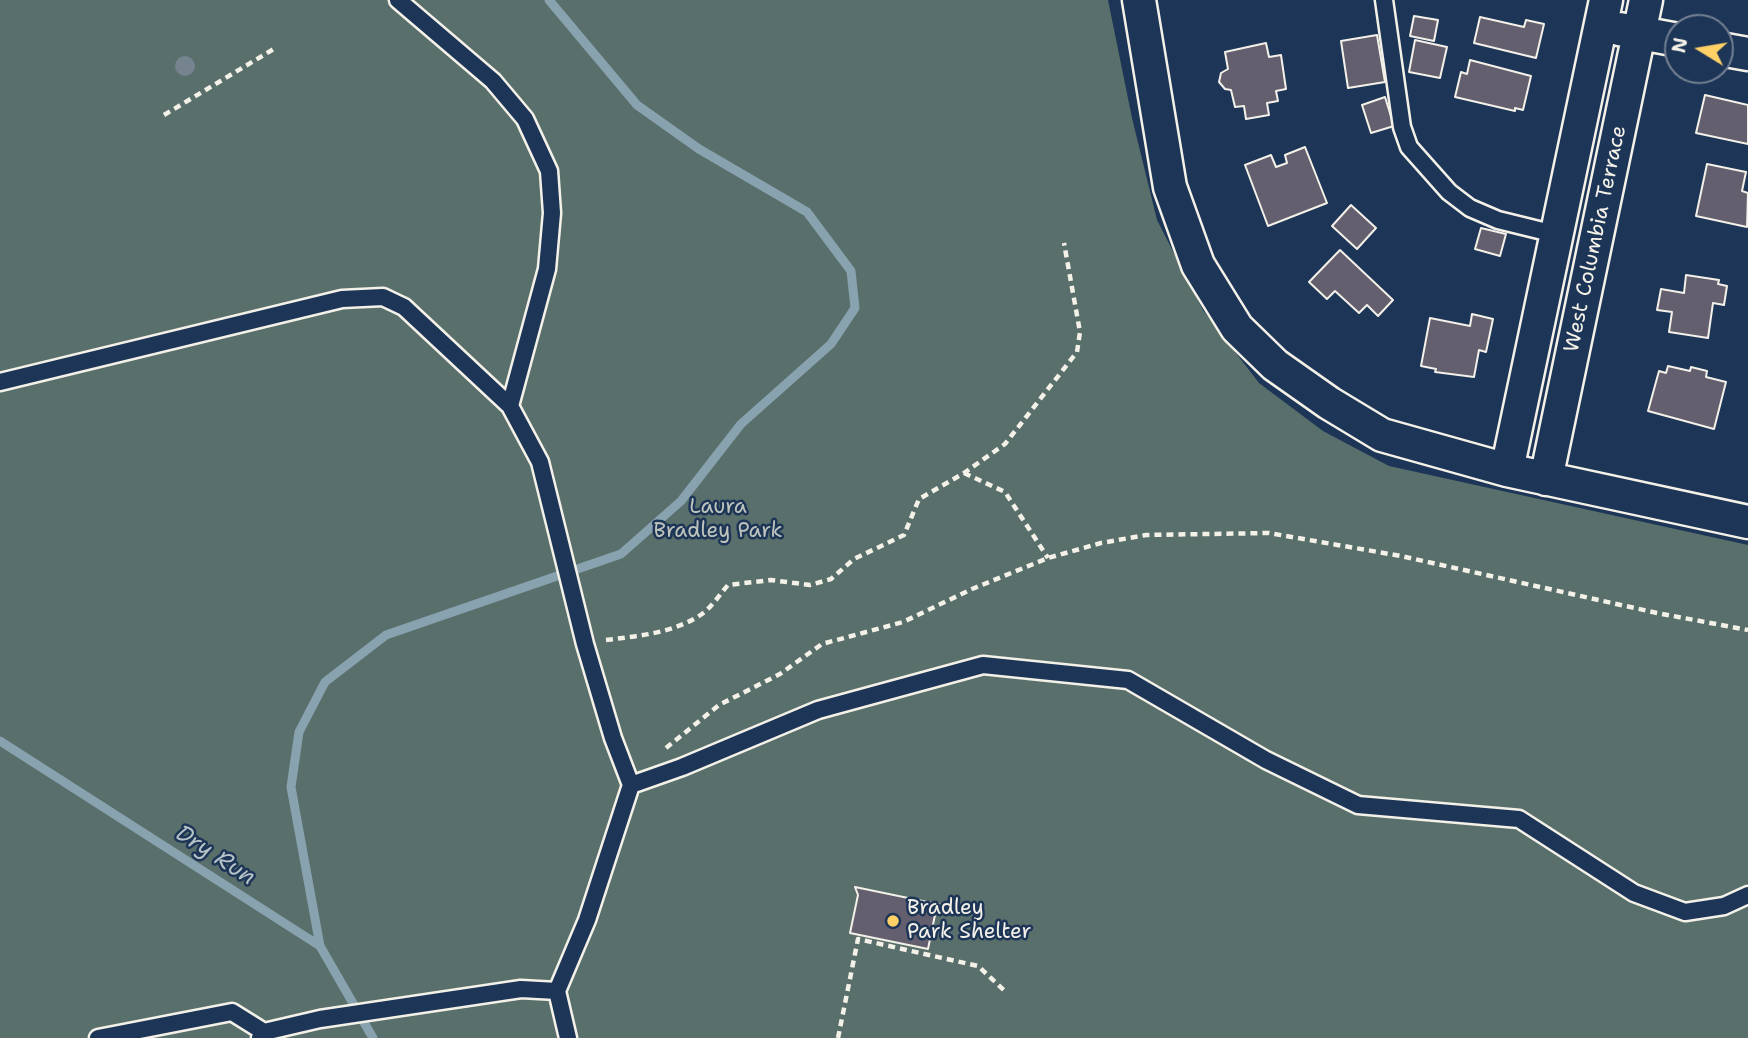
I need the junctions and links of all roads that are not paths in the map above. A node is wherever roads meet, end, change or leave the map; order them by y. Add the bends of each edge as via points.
1 (398, 0) edge
2 (1139, 0) edge
3 (1384, 0) edge
4 (1646, 0) edge
5 (1603, 13) edge
6 (1639, 33) junction
7 (1664, 37) edge
8 (1555, 234) junction
9 (0, 383) edge
10 (510, 406) junction
11 (1507, 470) junction
12 (1546, 479) junction
13 (1748, 522) edge
14 (631, 785) junction
15 (1748, 895) edge
16 (557, 991) junction
17 (262, 1035) edge
18 (97, 1038) edge
19 (568, 1038) edge

1 - 10 lane via 493,81 526,119 549,171 552,213 547,269
2 - 11 street via 1170,187 1198,265 1237,328 1275,365 1382,435
3 - 8 lane via 1402,127 1409,147 1449,192 1470,208
4 - 6 street, West Columbia Terrace
5 - 6 street
5 - 8 street, West Columbia Terrace
6 - 7 street
6 - 12 street, West Columbia Terrace
8 - 11 street, West Columbia Terrace
9 - 10 lane via 342,299 383,297 404,307
10 - 14 lane via 540,462 585,644
11 - 12 street
12 - 13 street
14 - 15 lane via 818,710 983,665 1128,680 1266,760 1358,805 1519,819 1634,893 1685,912 1724,906
14 - 16 lane via 587,920
16 - 17 lane via 521,989 320,1019
16 - 19 lane
17 - 18 lane via 232,1012

